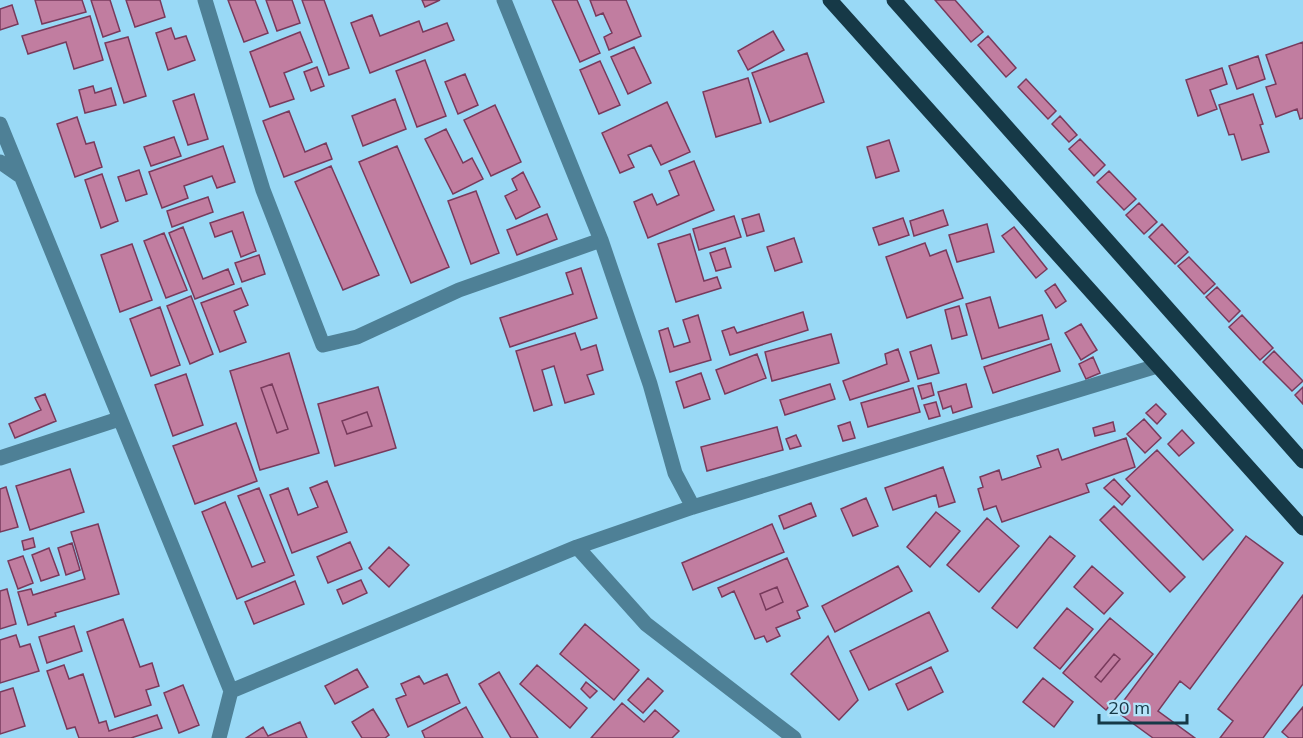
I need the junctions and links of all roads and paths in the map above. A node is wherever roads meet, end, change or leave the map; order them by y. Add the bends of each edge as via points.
1 (205, 0) edge
2 (504, 0) edge
3 (830, 0) edge
4 (894, 0) edge
5 (0, 124) edge
6 (0, 162) edge
7 (19, 175) junction
8 (601, 240) junction
9 (1157, 366) junction
10 (119, 419) junction
11 (0, 458) edge
12 (1303, 461) edge
13 (693, 507) junction
14 (1303, 528) edge
15 (577, 547) junction
16 (231, 691) junction
17 (219, 738) edge
18 (794, 738) edge

1 - 8 street via 263,190 323,345 357,338 459,290
2 - 8 street
3 - 9 main road
4 - 12 main road
5 - 7 street
6 - 7 street
7 - 10 street
8 - 13 street via 650,384 675,473
9 - 13 street
9 - 14 main road
10 - 11 street
10 - 16 street
13 - 15 street
15 - 16 street
15 - 18 street via 646,624
16 - 17 street

